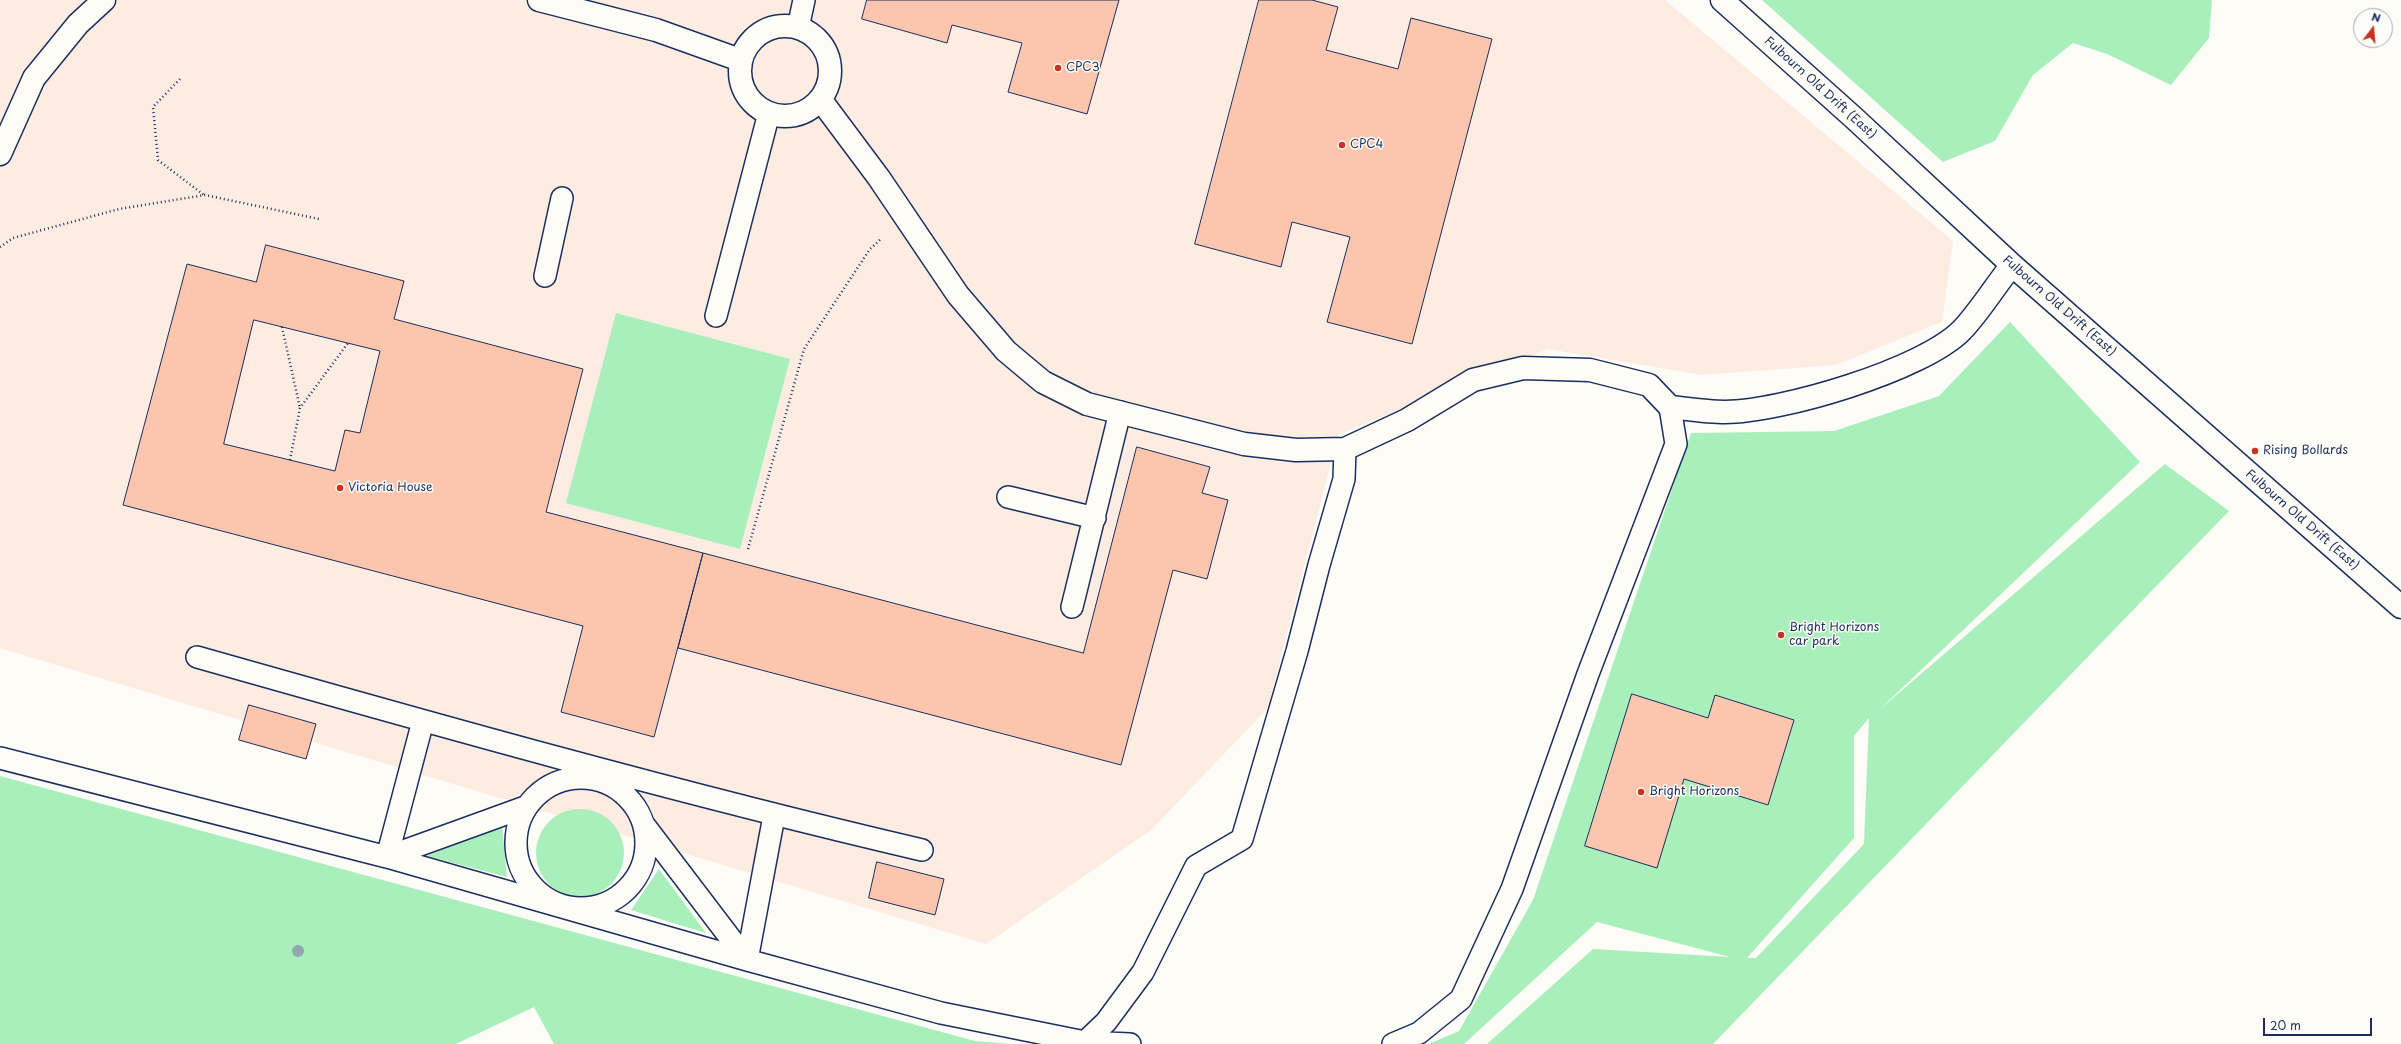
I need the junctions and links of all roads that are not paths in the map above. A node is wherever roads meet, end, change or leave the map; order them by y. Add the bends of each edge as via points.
1 (104, 0) edge
2 (539, 0) edge
3 (804, 0) edge
4 (1722, 0) edge
5 (798, 28) junction
6 (740, 60) junction
7 (820, 99) junction
8 (769, 113) junction
9 (0, 154) edge
10 (562, 198) dead end
11 (2012, 265) junction
12 (545, 276) dead end
13 (716, 316) dead end
14 (1670, 407) junction
15 (1120, 412) junction
16 (1345, 449) junction
17 (1008, 497) dead end
18 (1095, 518) junction
19 (1072, 607) dead end
20 (2401, 607) edge
21 (197, 657) dead end
22 (423, 721) junction
23 (0, 758) edge
24 (526, 807) junction
25 (774, 816) junction
26 (644, 825) junction
27 (922, 850) dead end
28 (388, 857) junction
29 (575, 910) junction
30 (747, 960) junction
31 (1085, 1042) junction
32 (1130, 1044) edge
33 (1393, 1044) edge

1 - 9 street via 78,24 34,78
2 - 6 street via 656,30
3 - 5 lane
4 - 11 street, Fulbourn Old Drift (East)
5 - 6 street via 775,27 759,33 745,49
5 - 7 street via 807,31 820,42 829,60 828,82
6 - 8 street via 740,81 747,97 757,107
7 - 8 street via 802,112 782,116
7 - 15 street via 958,295 1006,351 1043,382 1087,404
8 - 13 lane
10 - 12 lane
11 - 14 street via 1962,330 1935,350 1882,374 1789,404 1725,412
11 - 20 street, Fulbourn Old Drift (East)
14 - 16 street via 1649,385 1590,370 1523,368 1473,380 1407,420
14 - 33 lane via 1676,444 1588,674 1512,890 1461,999 1419,1033
15 - 16 street via 1244,444 1296,450
15 - 18 lane
16 - 31 lane via 1344,479 1242,839 1196,866 1143,972 1106,1022
17 - 18 lane
18 - 19 lane
21 - 22 lane
22 - 25 lane
22 - 28 lane
23 - 28 lane
24 - 26 lane via 542,790 563,779 595,778 616,787 635,804
24 - 28 lane
24 - 29 lane via 517,828 518,860 528,881 551,901
25 - 27 lane
25 - 30 lane
26 - 29 lane via 647,848 634,881 617,898
26 - 30 lane
28 - 29 lane
29 - 30 lane
30 - 31 lane via 941,1012
31 - 32 lane

